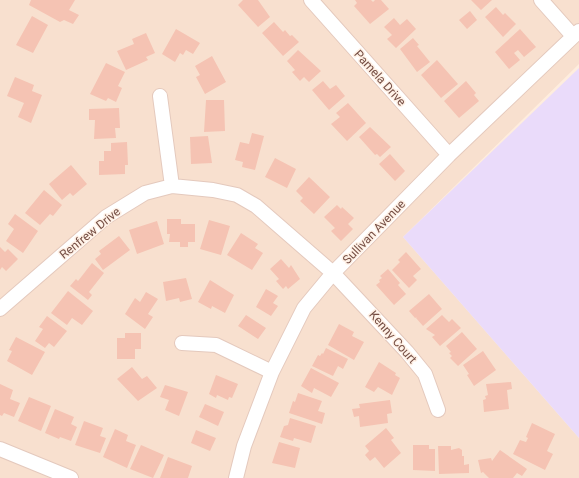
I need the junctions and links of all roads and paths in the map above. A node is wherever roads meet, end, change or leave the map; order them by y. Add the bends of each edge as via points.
1 (311, 0) edge
2 (540, 0) edge
3 (576, 33) edge
4 (160, 96) dead end
5 (449, 155) junction
6 (172, 186) junction
7 (333, 273) junction
8 (0, 309) edge
9 (182, 343) dead end
10 (272, 372) junction
11 (438, 410) dead end
12 (0, 449) edge
13 (55, 475) edge
14 (71, 478) edge
15 (236, 478) edge

1 - 5 street, Pamela Drive
2 - 3 street
3 - 5 street, Sullivan Avenue
4 - 6 street
5 - 7 street, Sullivan Avenue
6 - 7 street, Renfrew Drive via 237,195 256,206
6 - 8 street, Renfrew Drive via 145,193 106,217
7 - 10 street, Sullivan Avenue via 304,308
7 - 11 street, Kenny Court via 425,374
9 - 10 street via 216,345
10 - 15 street, Sullivan Avenue via 244,446
12 - 13 street
13 - 14 street

